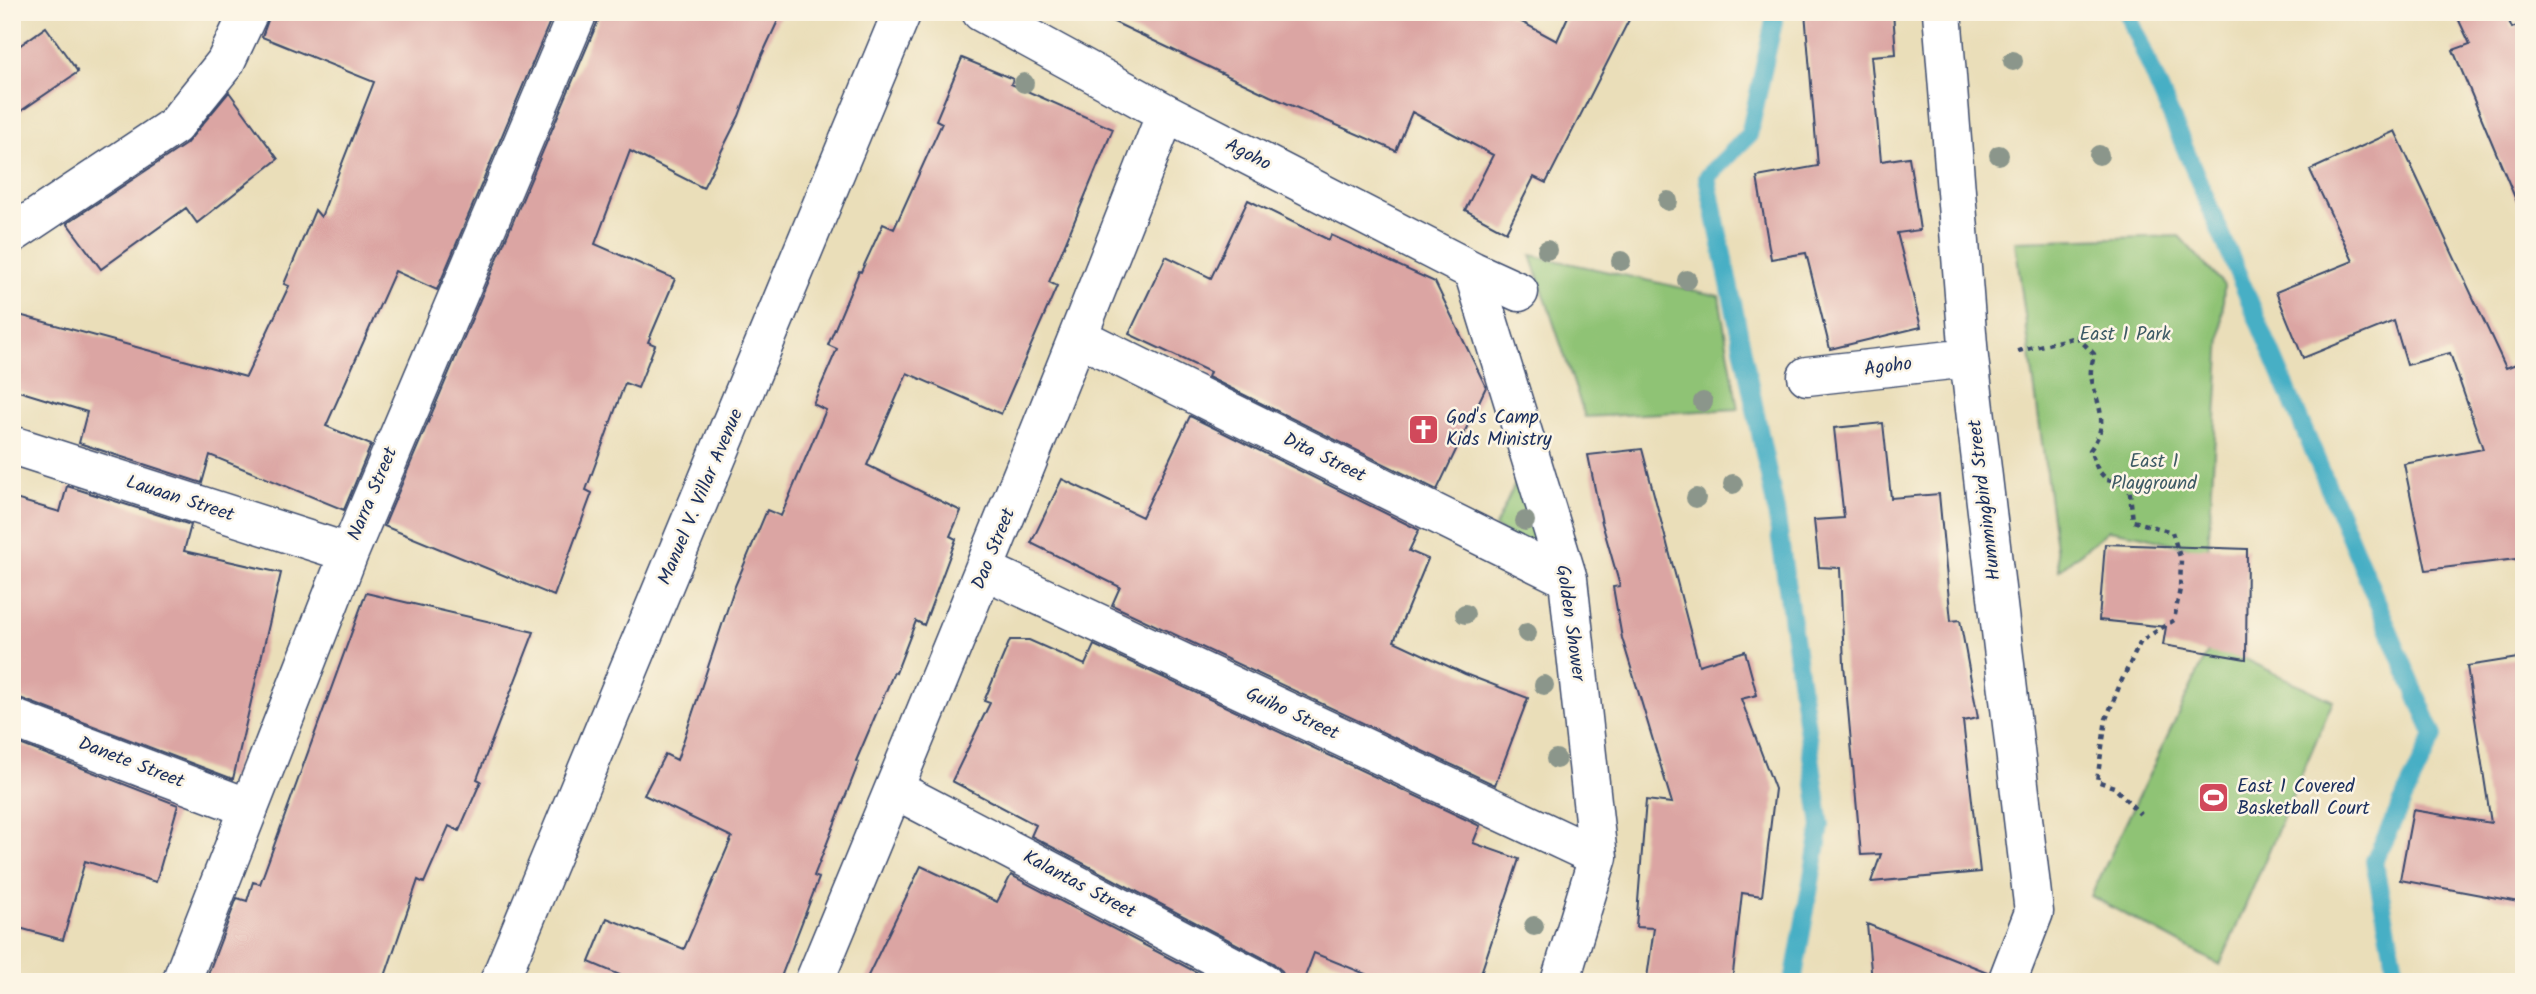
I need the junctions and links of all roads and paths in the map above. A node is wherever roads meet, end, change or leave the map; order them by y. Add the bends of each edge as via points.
1 (249, 12) edge
2 (578, 12) edge
3 (902, 12) edge
4 (981, 12) edge
5 (1942, 12) edge
6 (1166, 113) junction
7 (12, 234) edge
8 (1473, 271) junction
9 (1520, 292) dead end
10 (1079, 337) junction
11 (1969, 358) junction
12 (1807, 376) dead end
13 (12, 445) edge
14 (349, 553) junction
15 (985, 570) junction
16 (1568, 579) junction
17 (12, 718) edge
18 (894, 789) junction
19 (249, 808) junction
20 (2140, 814) dead end
21 (1598, 857) junction
22 (181, 982) edge
23 (499, 982) edge
24 (814, 982) edge
25 (1263, 982) edge
26 (1560, 982) edge
27 (2007, 982) edge

1 - 7 street via 225,63 174,126
2 - 14 street, Narra Street
3 - 23 street, Manuel V. Villar Avenue
4 - 6 street, Agoho
5 - 11 street, Hummingbird Street
6 - 8 street, Agoho
6 - 10 street, Dao Street
8 - 9 street, Agoho
8 - 16 street, Golden Shower
10 - 15 street, Dao Street
10 - 16 street, Dita Street
11 - 12 street, Agoho
11 - 20 path via 2077,337 2094,354 2091,373 2103,418 2098,440 2090,450 2098,470 2107,480 2129,484 2133,522 2172,533 2181,560 2174,620 2141,641 2106,719 2097,781 2114,787
11 - 27 street, Hummingbird Street via 2034,912
13 - 14 street, Lauaan Street
14 - 19 street, Narra Street
15 - 18 street, Dao Street
15 - 21 street, Guiho Street
16 - 21 street, Golden Shower
17 - 19 street, Danete Street
18 - 24 street, Dao Street
18 - 25 street, Kalantas Street
19 - 22 street, Narra Street
21 - 26 street, Golden Shower

